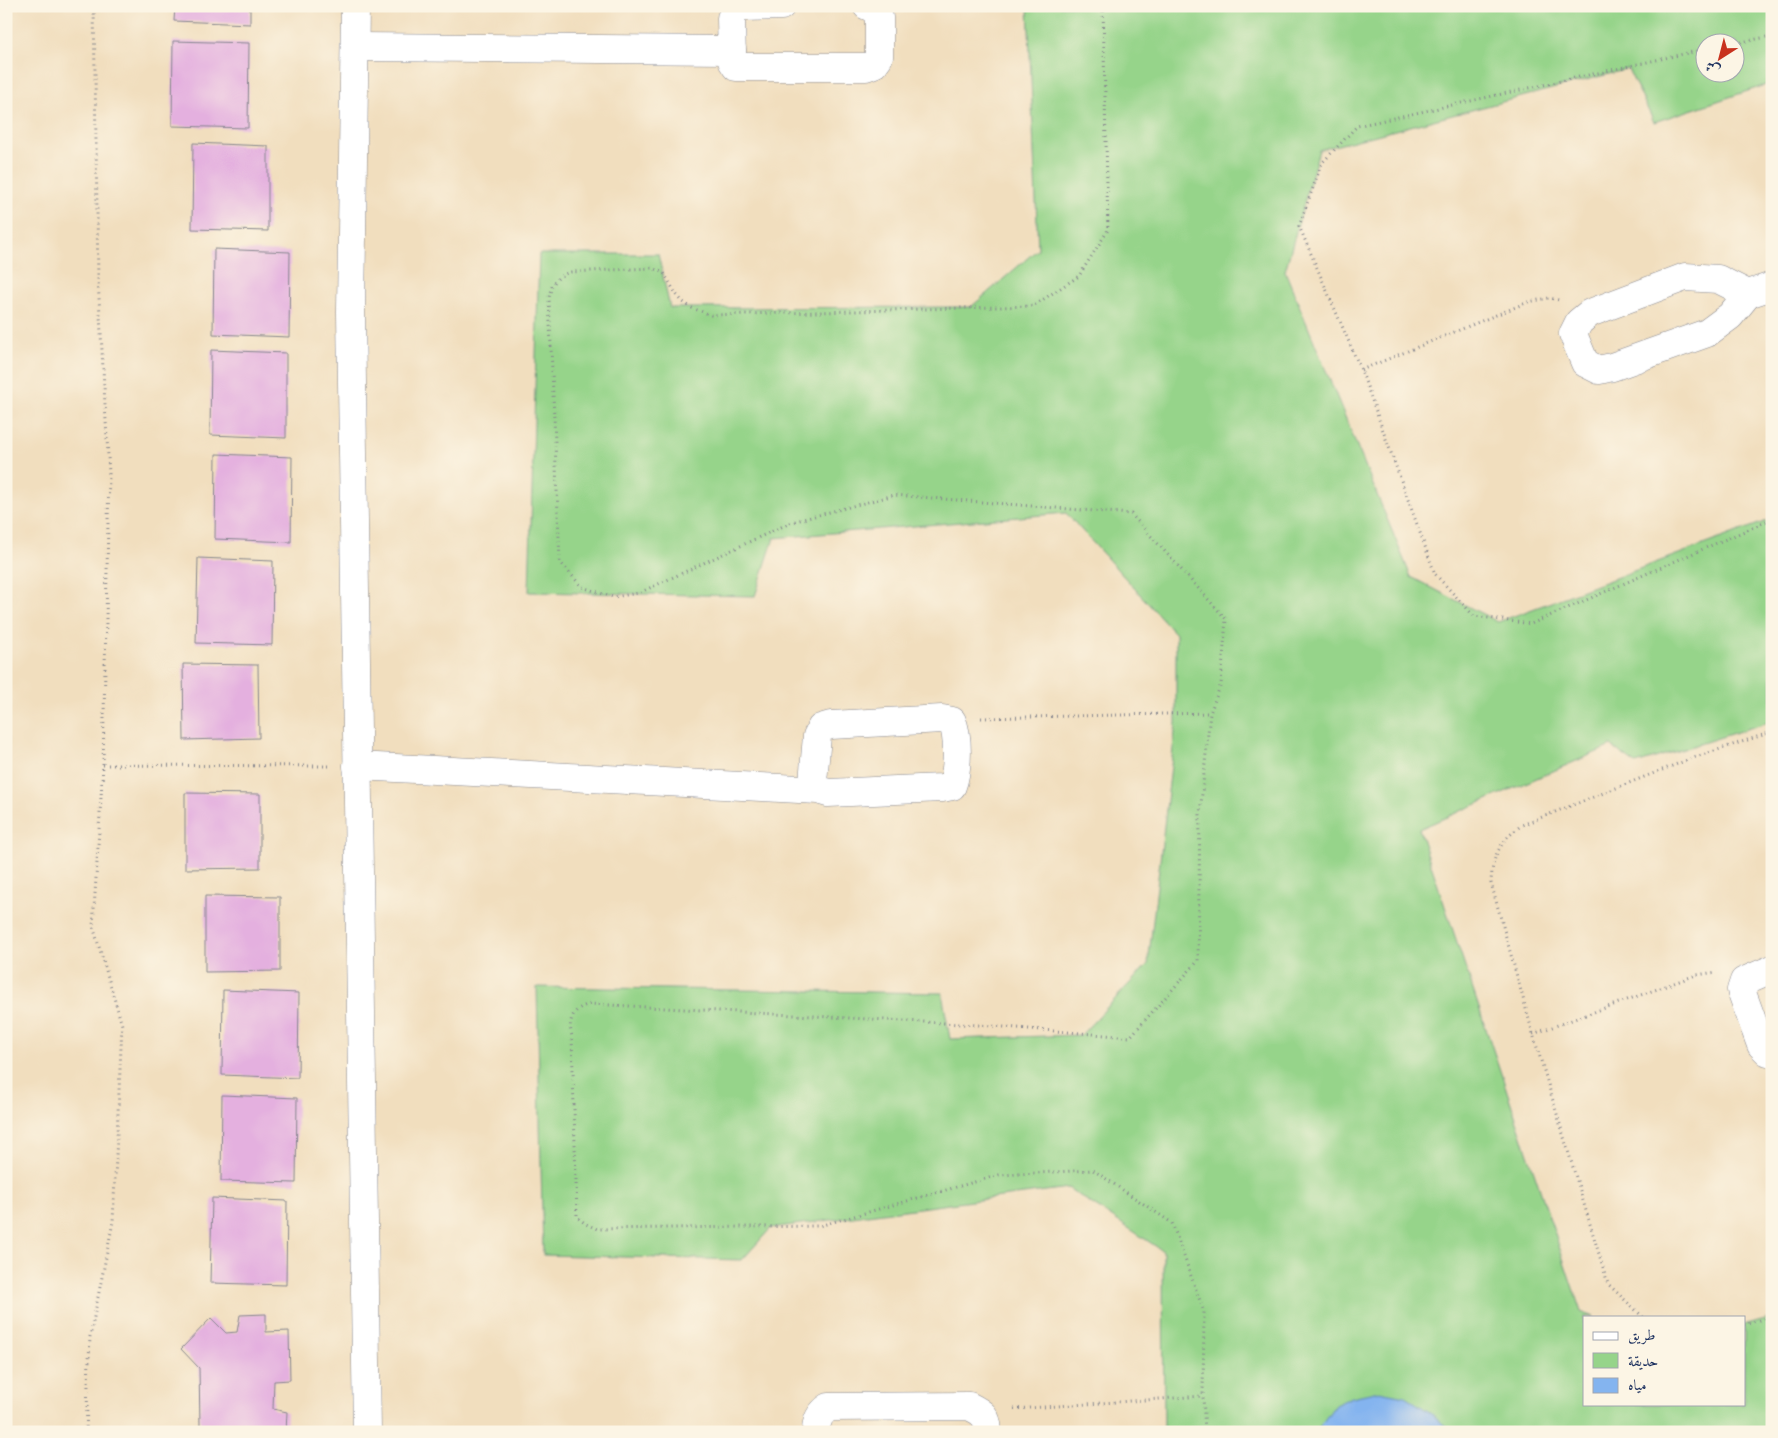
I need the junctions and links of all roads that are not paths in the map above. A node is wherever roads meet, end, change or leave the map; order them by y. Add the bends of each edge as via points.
1 (355, 6) edge
2 (781, 6) edge
3 (867, 6) edge
4 (356, 47) junction
5 (732, 50) junction
6 (1760, 290) edge
7 (357, 766) junction
8 (818, 790) junction
9 (1763, 972) edge
10 (1772, 1053) edge
11 (984, 1422) edge
12 (368, 1432) edge
13 (816, 1432) edge

1 - 4 street
2 - 5 street via 736,10 731,18
3 - 5 street via 874,9 879,17 879,58 874,64 744,68 736,67
4 - 5 street
4 - 7 street via 351,312
6 - 6 street via 1707,333 1612,367 1599,370 1585,363 1573,334 1579,322 1590,313 1684,277 1718,279
7 - 8 street
7 - 12 street
8 - 8 street via 828,793 952,786 956,777 956,730 952,721 942,719 821,728 817,736 813,782
9 - 10 street via 1744,981 1741,990 1761,1045
11 - 13 street via 969,1406 829,1406 821,1413

